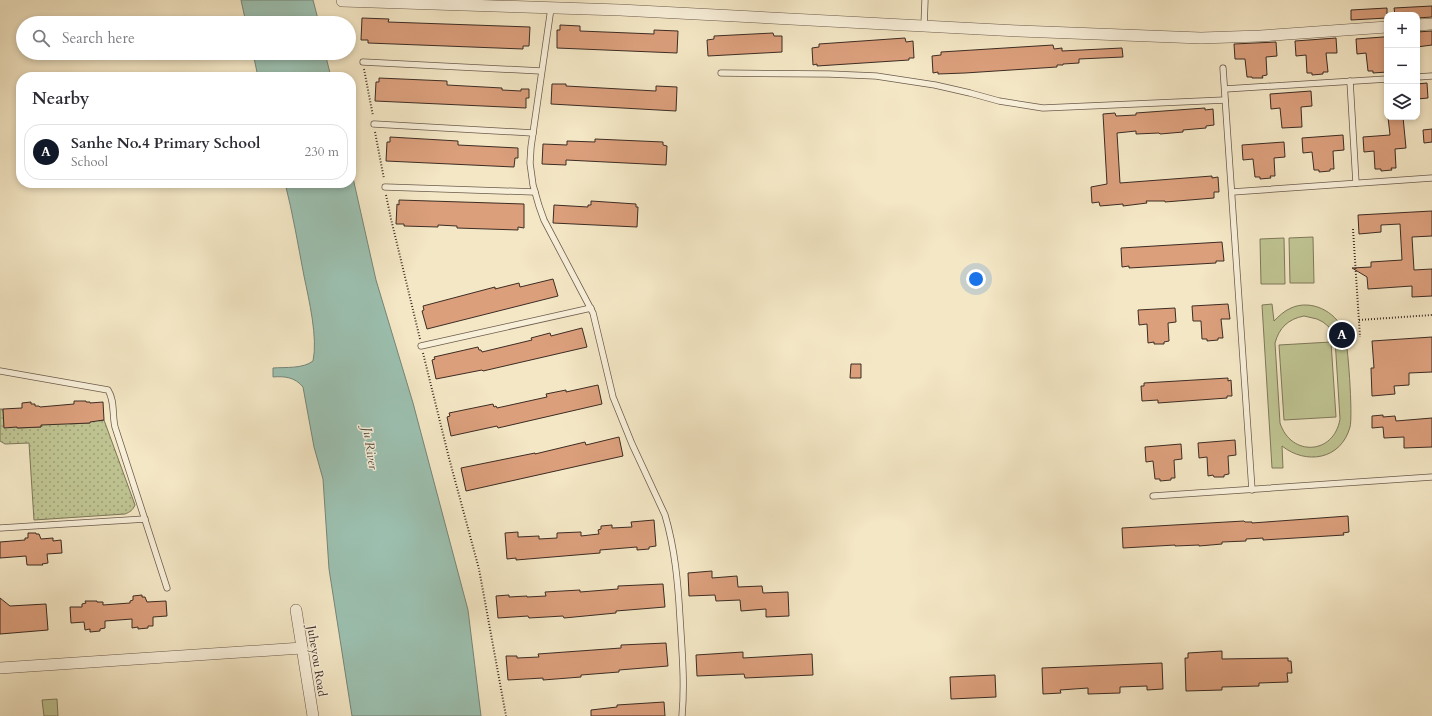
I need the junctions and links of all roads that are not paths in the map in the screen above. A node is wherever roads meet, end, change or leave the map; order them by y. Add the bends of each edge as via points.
1 (925, 0) edge
2 (342, 2) dead end
3 (551, 8) junction
4 (1432, 24) edge
5 (1420, 25) edge
6 (924, 26) junction
7 (1384, 27) edge
8 (363, 62) road end
9 (1223, 68) dead end
10 (541, 71) junction
11 (721, 72) dead end
12 (1420, 76) edge
13 (1432, 76) edge
14 (1384, 78) edge
15 (1350, 81) junction
16 (1225, 89) junction
17 (1225, 100) junction
18 (374, 124) road end
19 (533, 133) junction
20 (1432, 178) edge
21 (1356, 183) junction
22 (385, 187) road end
23 (535, 192) junction
24 (1232, 192) junction
25 (591, 308) junction
26 (421, 346) road end
27 (0, 371) edge
28 (1432, 477) edge
29 (1252, 490) junction
30 (1153, 496) dead end
31 (145, 519) junction
32 (0, 528) edge
33 (167, 588) dead end
34 (296, 610) dead end
35 (302, 648) junction
36 (0, 668) edge
37 (313, 716) edge
38 (682, 716) edge

1 - 6 lane
2 - 3 street
3 - 6 street
3 - 10 lane
4 - 5 street
6 - 7 street via 1201,38
8 - 10 lane
9 - 16 lane
10 - 19 lane
11 - 17 lane via 876,76 935,85 999,102 1043,108
12 - 13 lane
14 - 15 lane
15 - 16 lane
15 - 21 lane
16 - 17 lane
17 - 24 lane
18 - 19 lane
19 - 23 lane via 530,163
20 - 21 lane
21 - 24 lane
22 - 23 lane
23 - 25 lane via 544,220
24 - 29 lane
25 - 26 lane
25 - 38 lane via 614,397 632,444 665,515 672,541 677,568 684,675
27 - 31 lane via 108,390 113,397 115,427
28 - 29 lane
29 - 30 lane
31 - 32 lane
31 - 33 lane
34 - 35 street, Juheyou Road
35 - 36 street
35 - 37 street, Juheyou Road

